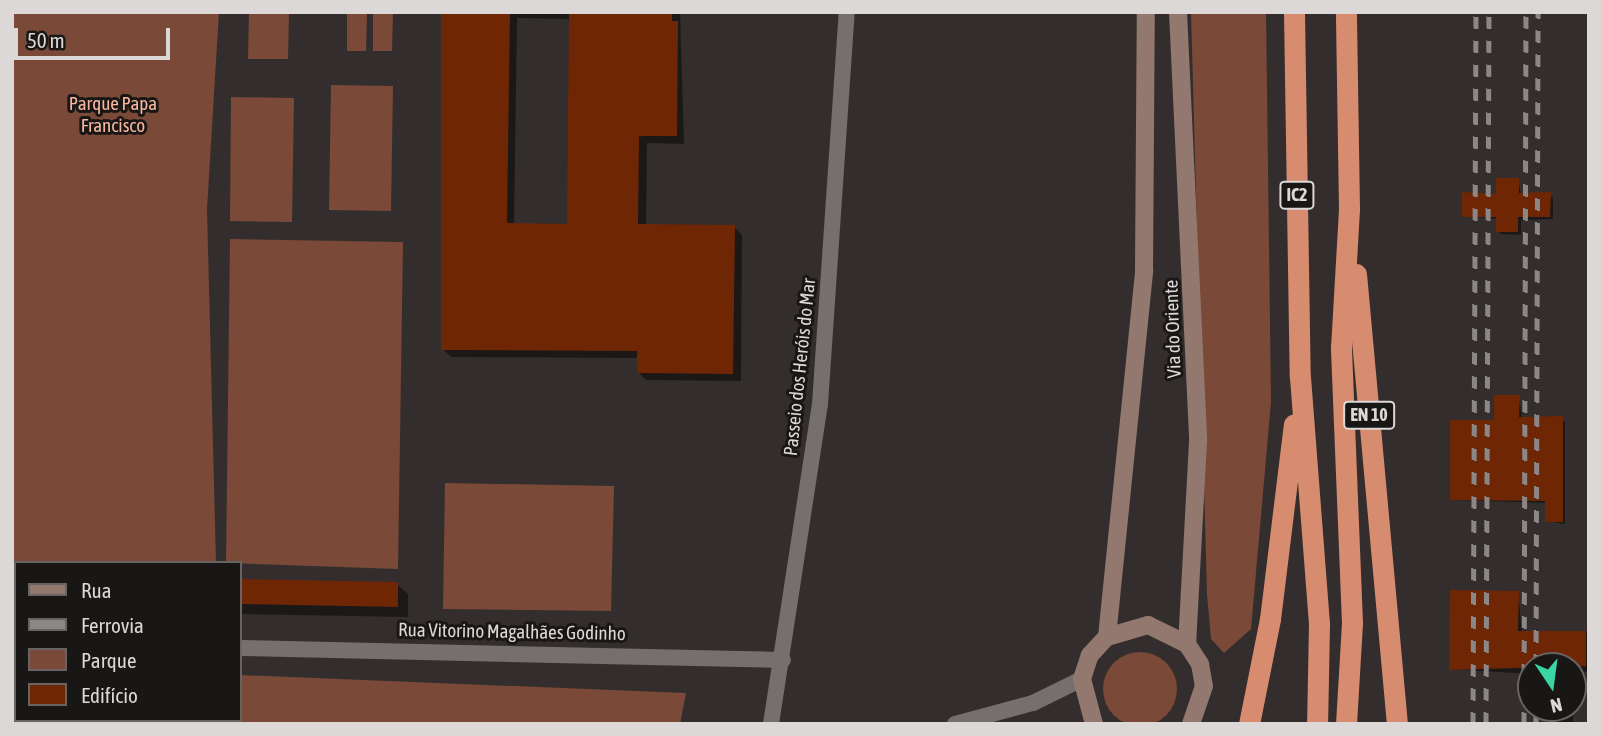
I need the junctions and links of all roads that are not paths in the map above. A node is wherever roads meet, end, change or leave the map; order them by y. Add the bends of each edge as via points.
1 (847, 12) edge
2 (1146, 12) edge
3 (1178, 12) edge
4 (1294, 12) edge
5 (1346, 12) edge
6 (1349, 209) junction
7 (1300, 377) junction
8 (1107, 637) junction
9 (1187, 644) junction
10 (242, 648) edge
11 (783, 660) junction
12 (1082, 679) junction
13 (1200, 719) edge
14 (771, 724) edge
15 (955, 724) edge
16 (1094, 724) edge
17 (1249, 724) edge
18 (1317, 724) edge
19 (1346, 724) edge
20 (1397, 724) edge

1 - 11 street, Passeio dos Heróis do Mar via 820,404
2 - 8 street, Via do Oriente via 1144,270
3 - 9 street, Via do Oriente via 1198,442
4 - 7 highway, IC2
5 - 6 highway
6 - 19 highway via 1341,348 1352,623
6 - 20 highway, EN 10
7 - 17 highway via 1270,619
7 - 18 highway, IC2 via 1319,624
8 - 9 street via 1149,625
8 - 12 street via 1090,655
9 - 13 street via 1202,675
10 - 11 street, Rua Vitorino Magalhães Godinho
11 - 14 street, Passeio dos Heróis do Mar
12 - 15 street via 1033,703
12 - 16 street

